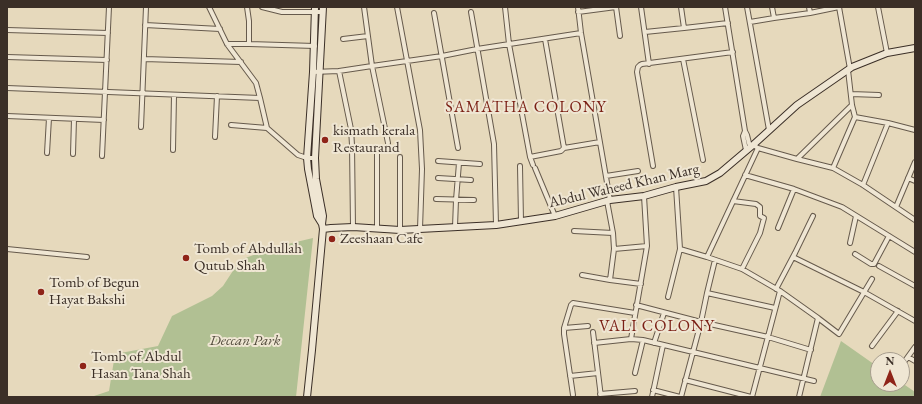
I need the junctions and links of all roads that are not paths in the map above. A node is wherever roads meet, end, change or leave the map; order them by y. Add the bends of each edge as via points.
1 (109, 7) edge
2 (146, 7) edge
3 (209, 7) edge
4 (247, 7) edge
5 (262, 7) edge
6 (364, 7) edge
7 (398, 7) edge
8 (505, 7) edge
9 (616, 7) edge
10 (640, 7) edge
11 (680, 7) edge
12 (725, 7) edge
13 (747, 7) edge
14 (772, 7) edge
15 (839, 7) edge
16 (878, 7) edge
17 (282, 9) edge
18 (578, 9) edge
19 (809, 9) edge
20 (315, 10) edge
21 (323, 10) edge
22 (471, 12) dead end
23 (434, 13) dead end
24 (774, 18) junction
25 (728, 22) junction
26 (750, 22) junction
27 (145, 25) junction
28 (684, 28) junction
29 (220, 29) junction
30 (7, 30) edge
31 (645, 32) junction
32 (108, 33) junction
33 (581, 33) junction
34 (368, 36) junction
35 (620, 36) dead end
36 (343, 39) dead end
37 (545, 39) junction
38 (227, 44) junction
39 (249, 44) junction
40 (509, 44) junction
41 (315, 46) junction
42 (915, 48) edge
43 (477, 49) junction
44 (733, 52) junction
45 (887, 53) junction
46 (442, 56) junction
47 (7, 57) edge
48 (144, 59) junction
49 (683, 59) junction
50 (107, 60) junction
51 (408, 61) junction
52 (241, 62) junction
53 (649, 64) junction
54 (372, 66) junction
55 (849, 70) junction
56 (340, 71) junction
57 (317, 72) junction
58 (7, 88) edge
59 (105, 92) junction
60 (143, 93) junction
61 (174, 94) junction
62 (851, 94) junction
63 (879, 94) dead end
64 (217, 96) junction
65 (260, 98) junction
66 (852, 105) junction
67 (7, 116) edge
68 (855, 117) junction
69 (49, 118) junction
70 (74, 119) junction
71 (104, 120) junction
72 (888, 123) junction
73 (231, 125) dead end
74 (141, 127) dead end
75 (267, 128) junction
76 (769, 130) junction
77 (915, 130) edge
78 (215, 137) dead end
79 (600, 142) junction
80 (388, 143) dead end
81 (458, 148) dead end
82 (564, 148) junction
83 (752, 148) junction
84 (172, 150) dead end
85 (377, 151) dead end
86 (47, 152) dead end
87 (73, 154) dead end
88 (102, 156) dead end
89 (400, 157) dead end
90 (530, 157) junction
91 (307, 158) junction
92 (315, 158) junction
93 (797, 159) junction
94 (703, 160) dead end
95 (438, 161) dead end
96 (915, 162) edge
97 (459, 163) junction
98 (480, 164) dead end
99 (520, 166) dead end
100 (653, 166) dead end
101 (833, 168) junction
102 (638, 171) dead end
103 (745, 175) junction
104 (606, 176) junction
105 (438, 178) dead end
106 (908, 178) junction
107 (458, 179) junction
108 (471, 180) dead end
109 (915, 180) edge
110 (863, 185) junction
111 (676, 187) junction
112 (794, 189) junction
113 (644, 196) junction
114 (436, 199) dead end
115 (456, 200) junction
116 (474, 200) dead end
117 (608, 200) junction
118 (733, 201) junction
119 (896, 207) junction
120 (555, 216) junction
121 (813, 216) dead end
122 (856, 216) junction
123 (915, 220) edge
124 (521, 221) junction
125 (496, 225) junction
126 (322, 227) junction
127 (354, 227) junction
128 (455, 227) junction
129 (778, 228) dead end
130 (377, 229) junction
131 (420, 229) junction
132 (400, 230) junction
133 (574, 231) dead end
134 (612, 233) junction
135 (889, 236) junction
136 (850, 243) dead end
137 (647, 246) junction
138 (7, 249) edge
139 (614, 249) junction
140 (680, 249) junction
141 (915, 252) edge
142 (855, 254) dead end
143 (87, 257) dead end
144 (707, 257) junction
145 (793, 257) junction
146 (716, 260) junction
147 (878, 266) dead end
148 (742, 269) junction
149 (582, 275) dead end
150 (872, 279) dead end
151 (610, 280) junction
152 (641, 284) junction
153 (915, 286) edge
154 (778, 290) junction
155 (864, 292) junction
156 (707, 293) junction
157 (668, 297) dead end
158 (636, 305) junction
159 (775, 308) junction
160 (898, 311) junction
161 (635, 313) junction
162 (664, 313) junction
163 (818, 318) junction
164 (915, 321) edge
165 (701, 322) junction
166 (588, 326) dead end
167 (564, 328) junction
168 (593, 332) dead end
169 (768, 338) junction
170 (631, 339) junction
171 (643, 340) junction
172 (594, 343) junction
173 (654, 343) junction
174 (663, 345) junction
175 (872, 346) dead end
176 (810, 350) junction
177 (693, 352) junction
178 (760, 367) junction
179 (598, 373) junction
180 (635, 374) dead end
181 (570, 376) junction
182 (804, 378) junction
183 (685, 380) junction
184 (814, 381) dead end
185 (635, 390) dead end
186 (654, 390) junction
187 (728, 391) junction
188 (573, 395) dead end
189 (600, 396) edge
190 (306, 397) edge
191 (652, 397) edge
192 (680, 397) edge
193 (726, 397) edge
194 (752, 397) edge
195 (799, 397) edge

1 - 32 street
2 - 27 street
3 - 29 street
4 - 39 street
5 - 17 street
6 - 34 street
7 - 51 street
8 - 40 street
9 - 18 street
9 - 35 street
10 - 31 street
11 - 28 street
12 - 25 street
13 - 26 street
14 - 24 street
15 - 19 street
15 - 55 street
16 - 45 street
17 - 20 street
18 - 33 street
19 - 24 street
20 - 21 street
20 - 41 street
21 - 57 street
22 - 43 street
23 - 46 street
24 - 26 street
25 - 28 street
25 - 44 street
26 - 76 street
27 - 29 street
27 - 48 street
28 - 31 street
29 - 38 street
30 - 32 street
31 - 53 street
32 - 50 street
33 - 37 street
33 - 79 street
34 - 36 street
34 - 54 street
37 - 40 street
37 - 82 street
38 - 39 street
38 - 52 street
39 - 41 street
40 - 43 street
40 - 90 street
41 - 57 street
42 - 45 street, Abdul Waheed Khan Marg
43 - 46 street
43 - 125 street via 494,144
44 - 49 street
44 - 83 street via 744,131
45 - 55 street, Abdul Waheed Khan Marg
46 - 51 street
46 - 81 street
47 - 50 street
48 - 52 street
48 - 60 street
49 - 53 street
49 - 94 street
50 - 59 street
51 - 54 street
51 - 131 street via 420,130
52 - 65 street via 256,83
53 - 100 street via 640,65 637,72
54 - 56 street
54 - 80 street
55 - 62 street
55 - 76 street, Abdul Waheed Khan Marg via 796,105
56 - 57 street
56 - 127 street via 351,129
57 - 91 street
57 - 92 street
58 - 59 street
59 - 60 street
59 - 71 street
60 - 61 street
60 - 74 street
61 - 64 street
61 - 84 street
62 - 63 street
62 - 66 street
64 - 65 street
64 - 78 street
65 - 75 street
66 - 68 street
66 - 93 street
67 - 69 street
68 - 72 street
68 - 101 street
69 - 70 street
69 - 86 street
70 - 71 street
70 - 87 street
71 - 88 street
72 - 77 street
72 - 110 street
73 - 75 street
75 - 91 street via 298,155
76 - 83 street, Abdul Waheed Khan Marg
79 - 82 street
79 - 104 street
82 - 90 street via 561,151
83 - 93 street
83 - 103 street
83 - 111 street, Abdul Waheed Khan Marg via 706,181
85 - 130 street
89 - 132 street
90 - 120 street
91 - 92 street
91 - 126 street via 309,181
92 - 126 street via 323,216
93 - 101 street
95 - 97 street
96 - 106 street
97 - 98 street
97 - 107 street
99 - 124 street
101 - 110 street
102 - 104 street
103 - 112 street
103 - 118 street
104 - 117 street
105 - 107 street
106 - 109 street
106 - 119 street
107 - 108 street
107 - 115 street
110 - 119 street
111 - 113 street, Abdul Waheed Khan Marg
111 - 140 street
112 - 122 street via 842,207
112 - 129 street
113 - 117 street, Abdul Waheed Khan Marg
113 - 137 street
114 - 115 street
115 - 116 street
115 - 128 street
117 - 120 street, Abdul Waheed Khan Marg
117 - 134 street
118 - 144 street
118 - 148 street via 756,204 760,207 760,216 764,218 760,233
119 - 123 street
120 - 124 street, Abdul Waheed Khan Marg
121 - 145 street
122 - 135 street
122 - 136 street
124 - 125 street, Abdul Waheed Khan Marg
125 - 128 street, Abdul Waheed Khan Marg
126 - 127 street, Abdul Waheed Khan Marg
126 - 190 street
127 - 130 street, Abdul Waheed Khan Marg
128 - 131 street, Abdul Waheed Khan Marg
130 - 132 street, Abdul Waheed Khan Marg
131 - 132 street, Abdul Waheed Khan Marg
133 - 134 street
134 - 139 street
135 - 141 street
135 - 142 street via 874,264
137 - 139 street
137 - 152 street
138 - 143 street
139 - 151 street
140 - 144 street
140 - 157 street
144 - 146 street
145 - 154 street
145 - 155 street
146 - 148 street
146 - 156 street
147 - 153 street
148 - 154 street
149 - 151 street
150 - 155 street
151 - 152 street
152 - 158 street
154 - 159 street
154 - 163 street
155 - 160 street
155 - 163 street via 838,334
156 - 159 street
156 - 165 street
158 - 161 street
158 - 162 street
159 - 169 street
160 - 164 street
160 - 175 street
161 - 167 street via 573,304
161 - 170 street
162 - 165 street
162 - 173 street
163 - 176 street
165 - 169 street
165 - 177 street
166 - 167 street
167 - 181 street
168 - 172 street
169 - 176 street
169 - 178 street
170 - 171 street
170 - 172 street
171 - 173 street
171 - 180 street
172 - 179 street
173 - 174 street
174 - 177 street
174 - 186 street
176 - 182 street
177 - 178 street
177 - 183 street
178 - 182 street
178 - 194 street
179 - 181 street
179 - 189 street
181 - 188 street
182 - 184 street
182 - 195 street
183 - 187 street
183 - 192 street
185 - 189 street
186 - 191 street
186 - 192 street
187 - 193 street
187 - 194 street

